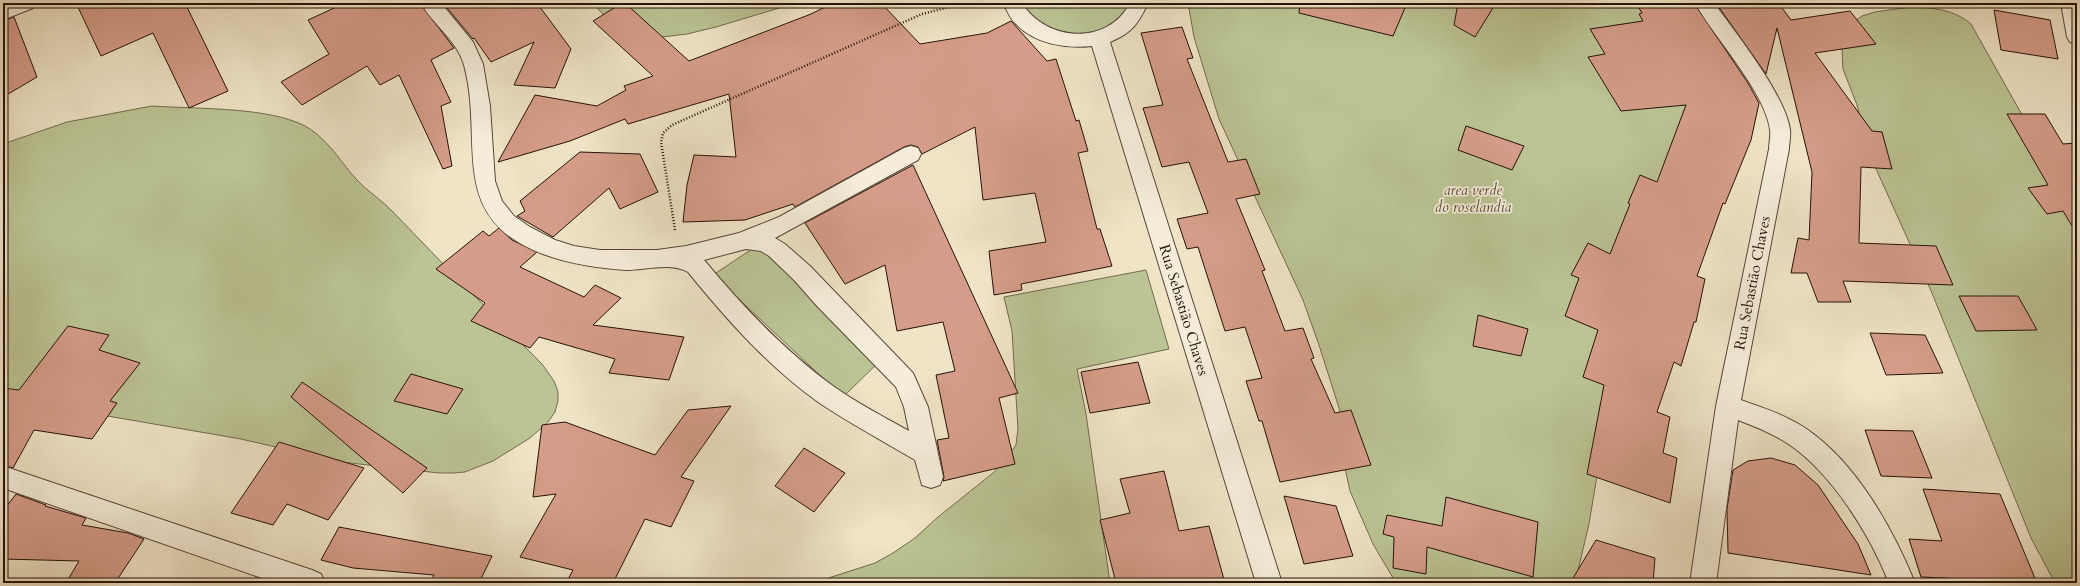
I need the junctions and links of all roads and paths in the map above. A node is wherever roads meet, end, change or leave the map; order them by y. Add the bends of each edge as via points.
1 (26, 3) edge
2 (430, 3) edge
3 (985, 3) edge
4 (1012, 3) edge
5 (1139, 3) edge
6 (1704, 3) edge
7 (2070, 3) edge
8 (3, 13) edge
9 (2077, 37) edge
10 (1099, 38) junction
11 (911, 154) dead end
12 (676, 236) dead end
13 (746, 240) junction
14 (664, 259) junction
15 (1728, 406) junction
16 (926, 453) junction
17 (931, 477) dead end
18 (3, 478) edge
19 (312, 583) edge
20 (1269, 583) edge
21 (1703, 583) edge
22 (1902, 583) edge

1 - 8 street
2 - 14 street via 470,55 478,91 485,180 489,199 501,217 517,231 538,243 578,257 603,260
3 - 12 path via 948,7 922,14 672,125 663,133 661,142
4 - 10 street via 1023,20 1044,34 1071,40
5 - 10 street via 1135,14 1124,26
6 - 15 street, Rua Sebastião Chaves via 1763,91 1775,113 1780,130 1779,148
7 - 9 street
10 - 20 street, Rua Sebastião Chaves
11 - 13 street via 781,226
13 - 14 street
13 - 16 street via 765,243 777,250 802,272 825,299 898,371 912,396
14 - 16 street via 685,260 696,266 746,325 826,393
15 - 21 street, Rua Sebastião Chaves
15 - 22 street via 1800,438 1822,458 1880,535 1896,564
16 - 17 street
18 - 19 street

